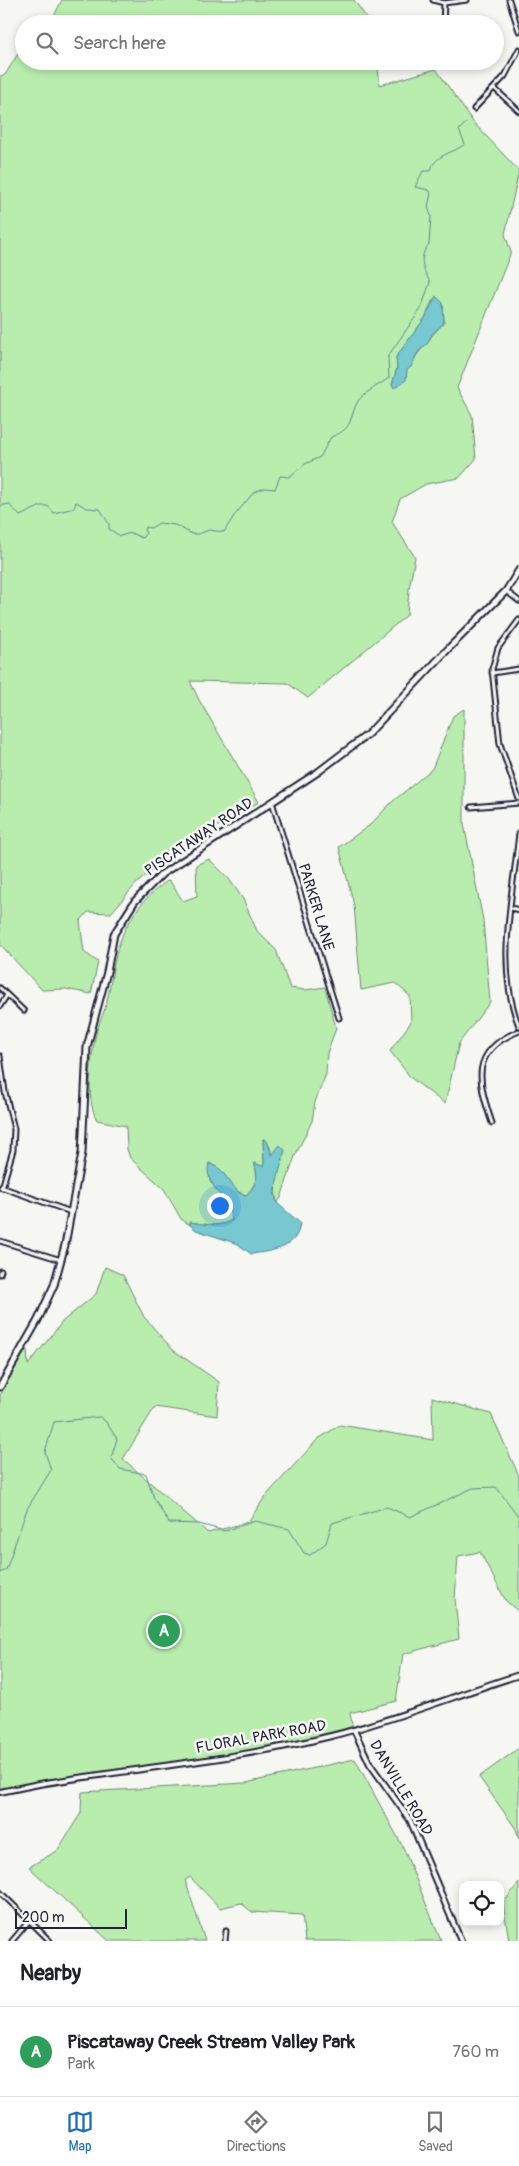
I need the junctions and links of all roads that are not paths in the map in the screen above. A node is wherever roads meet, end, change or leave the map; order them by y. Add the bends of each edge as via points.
1 (433, 0) edge
2 (467, 0) edge
3 (509, 0) edge
4 (444, 3) junction
5 (443, 15) edge
6 (519, 31) edge
7 (519, 49) edge
8 (494, 88) junction
9 (474, 110) dead end
10 (519, 111) edge
11 (519, 570) edge
12 (506, 591) junction
13 (519, 601) edge
14 (519, 620) edge
15 (519, 669) edge
16 (492, 673) junction
17 (519, 799) edge
18 (272, 802) junction
19 (519, 803) edge
20 (471, 807) dead end
21 (519, 833) edge
22 (511, 908) junction
23 (519, 910) edge
24 (0, 988) edge
25 (7, 995) junction
26 (0, 1006) edge
27 (24, 1011) dead end
28 (340, 1018) dead end
29 (519, 1026) edge
30 (519, 1032) edge
31 (0, 1056) edge
32 (492, 1123) dead end
33 (1, 1187) edge
34 (71, 1212) junction
35 (0, 1241) edge
36 (61, 1260) junction
37 (0, 1387) edge
38 (519, 1675) edge
39 (354, 1730) junction
40 (0, 1792) edge
41 (0, 1892) edge
42 (29, 1921) junction
43 (226, 1931) dead end
44 (12, 1941) edge
45 (50, 1941) edge
46 (225, 1941) edge
47 (461, 1941) edge

1 - 4 street
2 - 4 street
3 - 6 street
4 - 5 street
7 - 8 street via 512,66
8 - 9 street
8 - 10 street
11 - 12 main road, PISCATAWAY ROAD
12 - 13 street
12 - 18 main road, PISCATAWAY ROAD via 368,734
14 - 16 street via 496,652
15 - 16 street
16 - 17 street via 500,744
18 - 28 street, PARKER LANE
18 - 34 main road, PISCATAWAY ROAD via 162,874 145,890 116,929 86,1051 84,1137
19 - 20 street
21 - 22 street
22 - 23 street
22 - 29 street via 507,971
24 - 25 street
25 - 26 street
25 - 27 street
30 - 32 street via 497,1042 482,1064 480,1086
31 - 33 street via 14,1129 13,1150
33 - 34 street
34 - 36 main road, PISCATAWAY ROAD
35 - 36 street
36 - 37 main road, PISCATAWAY ROAD via 38,1320
38 - 39 street, FLORAL PARK ROAD
39 - 40 street, FLORAL PARK ROAD via 284,1746
39 - 47 street, DANVILLE ROAD via 370,1764 410,1820
41 - 42 street
42 - 44 street
42 - 45 street
43 - 46 street

